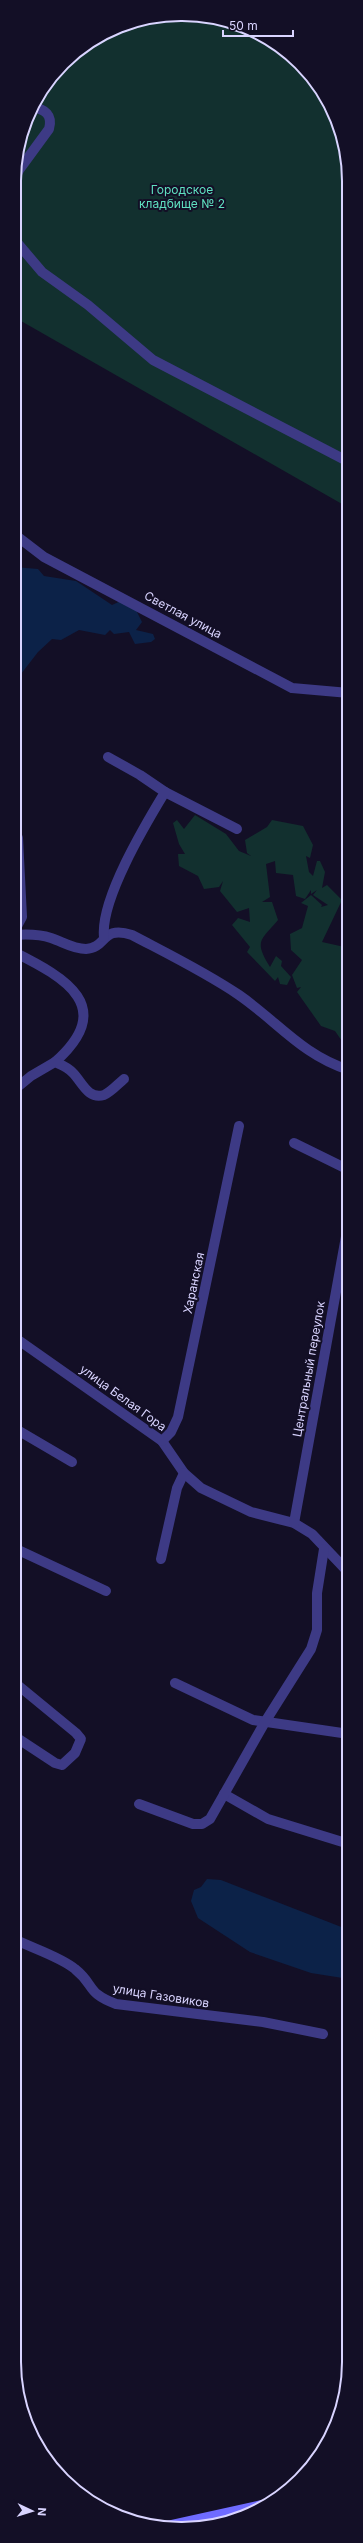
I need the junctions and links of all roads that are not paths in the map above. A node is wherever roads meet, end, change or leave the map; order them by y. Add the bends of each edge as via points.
1 (39, 109) edge
2 (21, 167) edge
3 (21, 247) edge
4 (342, 458) edge
5 (21, 539) edge
6 (342, 692) edge
7 (108, 757) dead end
8 (165, 792) junction
9 (237, 829) dead end
10 (21, 897) edge
11 (21, 919) edge
12 (21, 935) edge
13 (104, 937) junction
14 (21, 956) edge
15 (55, 1062) junction
16 (342, 1068) edge
17 (124, 1079) dead end
18 (21, 1084) edge
19 (239, 1126) dead end
20 (294, 1142) dead end
21 (342, 1166) edge
22 (342, 1259) edge
23 (21, 1342) edge
24 (21, 1432) edge
25 (162, 1440) junction
26 (72, 1462) dead end
27 (184, 1473) junction
28 (294, 1523) junction
29 (324, 1549) junction
30 (21, 1551) edge
31 (161, 1560) dead end
32 (342, 1566) edge
33 (106, 1591) dead end
34 (175, 1683) dead end
35 (21, 1688) edge
36 (265, 1722) junction
37 (342, 1733) edge
38 (21, 1741) edge
39 (224, 1794) junction
40 (139, 1804) dead end
41 (342, 1842) edge
42 (21, 1942) edge
43 (323, 2034) dead end
44 (245, 2509) edge
45 (186, 2522) edge

1 - 2 street via 50,116 51,123
3 - 4 street via 42,272 88,305 153,360
5 - 6 street, Светлая улица via 44,557 292,688
7 - 8 street
8 - 9 street
8 - 13 street via 124,865 106,917
10 - 11 street
12 - 13 street via 36,934 78,949 90,948
13 - 16 street via 120,931 132,935 240,996 302,1048
14 - 15 street via 65,981 76,991 81,1004 82,1020 77,1035 68,1050
15 - 17 street via 74,1073 87,1091 96,1096 105,1094
15 - 18 street
19 - 25 street, Харанская via 178,1417 171,1432
20 - 21 street
22 - 28 street, Центральный переулок
23 - 25 street, улица Белая Гора
24 - 26 street
25 - 27 street, улица Белая Гора
27 - 28 street, улица Белая Гора via 201,1488 228,1503
27 - 31 street via 177,1488
28 - 29 street, улица Белая Гора via 312,1534
29 - 32 street, улица Белая Гора
29 - 36 street via 317,1593 317,1630 311,1649
30 - 33 street
34 - 36 street via 253,1720
35 - 38 street via 81,1739 80,1746 68,1762 62,1765
36 - 37 street
36 - 39 street
39 - 40 street via 210,1819 198,1824
39 - 41 street via 268,1819
42 - 43 street, улица Газовиков via 75,1969 99,1998 116,2004 263,2022
44 - 45 main road

